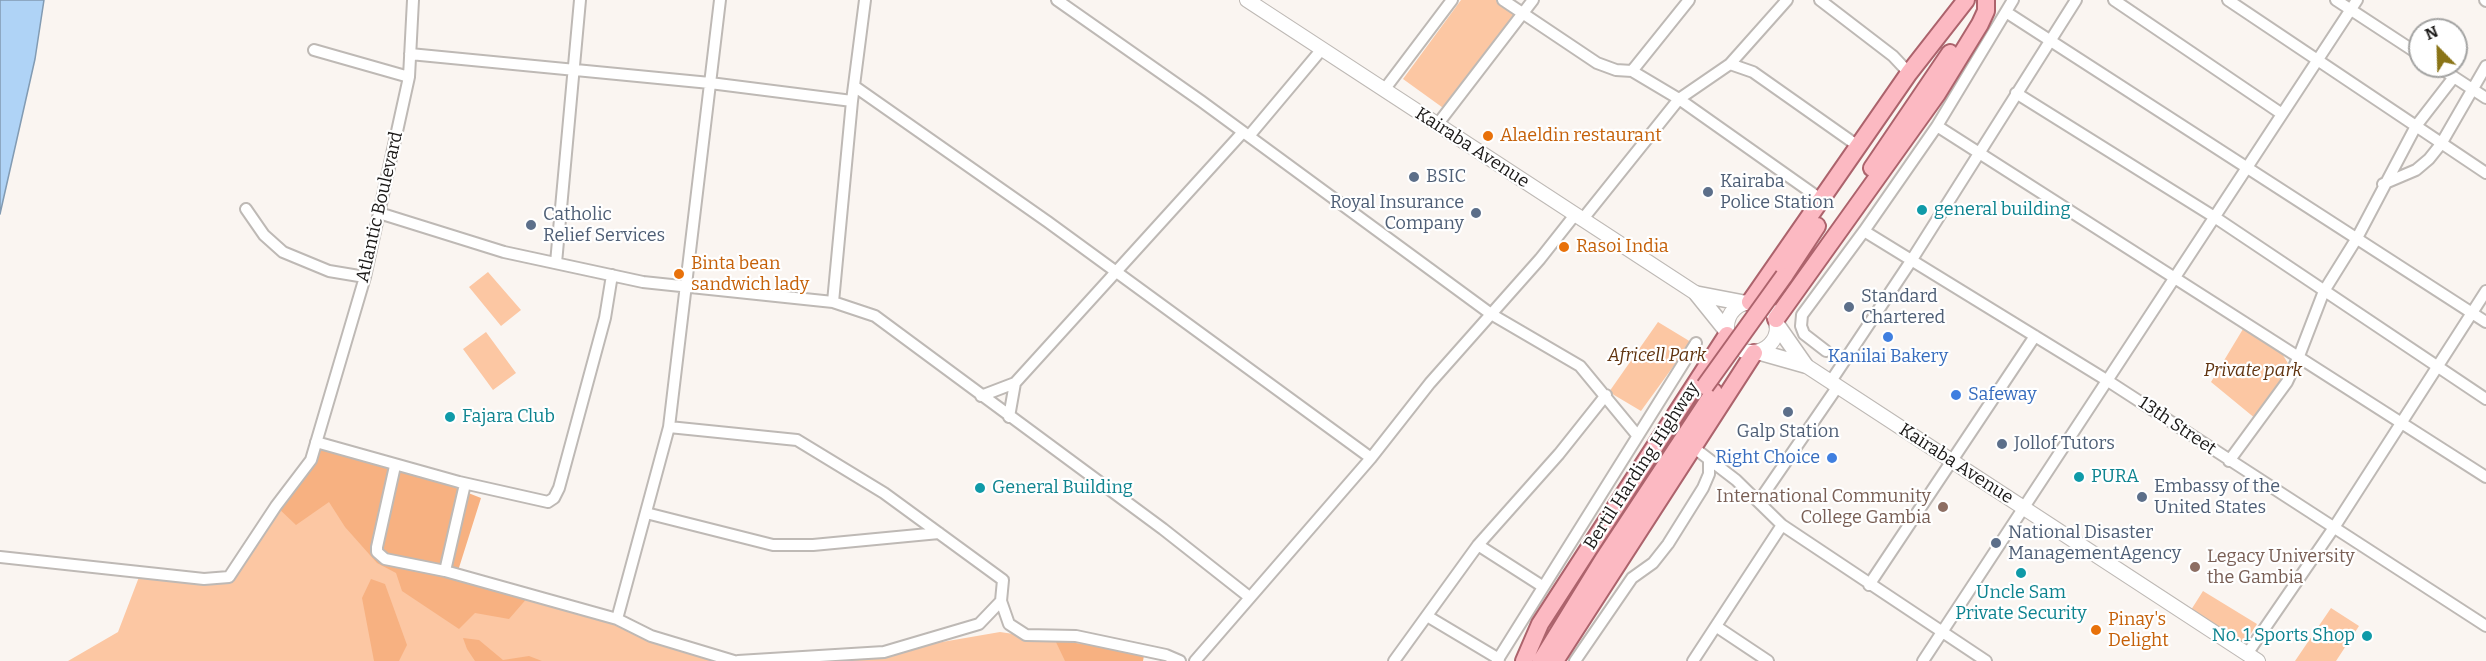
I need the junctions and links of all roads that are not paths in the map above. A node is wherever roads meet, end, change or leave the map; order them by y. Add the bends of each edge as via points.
1 (413, 0) edge
2 (580, 0) edge
3 (720, 0) edge
4 (865, 0) edge
5 (1057, 0) edge
6 (1247, 0) edge
7 (1452, 0) edge
8 (1503, 0) edge
9 (1533, 0) edge
10 (1689, 0) edge
11 (1787, 0) edge
12 (1820, 0) edge
13 (1966, 0) edge
14 (1972, 0) edge
15 (1986, 0) edge
16 (2013, 0) edge
17 (2076, 0) edge
18 (2114, 0) edge
19 (2228, 0) edge
20 (2336, 0) edge
21 (2354, 5) edge
22 (2006, 12) junction
23 (1522, 15) junction
24 (1964, 21) junction
25 (2050, 39) junction
26 (2408, 46) edge
27 (1322, 49) junction
28 (314, 50) dead end
29 (410, 54) junction
30 (2317, 60) junction
31 (1731, 64) junction
32 (2486, 66) edge
33 (1632, 70) junction
34 (573, 72) junction
35 (1909, 73) junction
36 (409, 77) junction
37 (2453, 78) edge
38 (2456, 78) edge
39 (710, 83) junction
40 (854, 86) junction
41 (2472, 89) junction
42 (1384, 90) junction
43 (2016, 93) junction
44 (2486, 98) edge
45 (1679, 99) junction
46 (852, 100) junction
47 (2282, 114) junction
48 (1437, 125) junction
49 (1936, 126) junction
50 (2416, 126) junction
51 (1246, 134) junction
52 (2441, 144) junction
53 (1858, 146) junction
54 (1978, 151) junction
55 (2247, 166) junction
56 (2486, 173) edge
57 (2383, 184) junction
58 (1822, 200) junction
59 (246, 209) dead end
60 (379, 213) junction
61 (1578, 218) junction
62 (2216, 218) junction
63 (1864, 231) junction
64 (2357, 238) junction
65 (1911, 261) junction
66 (556, 263) junction
67 (1115, 271) junction
68 (612, 275) junction
69 (365, 277) junction
70 (2175, 279) junction
71 (687, 285) junction
72 (2324, 291) junction
73 (2486, 291) edge
74 (1697, 294) junction
75 (833, 302) junction
76 (1747, 302) junction
77 (2472, 313) junction
78 (1491, 314) junction
79 (1777, 322) junction
80 (2486, 322) edge
81 (1727, 332) junction
82 (2035, 336) junction
83 (1696, 343) dead end
84 (1826, 351) dead end
85 (1757, 352) junction
86 (2300, 356) junction
87 (1805, 365) junction
88 (2439, 366) junction
89 (2108, 381) junction
90 (1016, 383) junction
91 (1834, 384) junction
92 (1606, 395) junction
93 (981, 396) junction
94 (2486, 399) edge
95 (1009, 417) junction
96 (2403, 423) junction
97 (669, 427) junction
98 (1637, 435) junction
99 (316, 442) junction
100 (1693, 447) junction
101 (1371, 458) junction
102 (1710, 460) junction
103 (1950, 460) junction
104 (2229, 461) junction
105 (395, 466) junction
106 (2486, 477) edge
107 (465, 484) junction
108 (1759, 501) junction
109 (2024, 509) junction
110 (646, 513) junction
111 (1782, 525) junction
112 (2335, 526) junction
113 (939, 533) junction
114 (1478, 545) junction
115 (0, 557) edge
116 (445, 571) junction
117 (1869, 585) junction
118 (1542, 586) junction
119 (1248, 597) junction
120 (1000, 601) junction
121 (1427, 616) junction
122 (617, 619) junction
123 (2486, 626) edge
124 (1717, 627) junction
125 (1942, 631) junction
126 (2252, 658) edge
127 (1580, 659) edge
128 (1498, 660) edge
129 (1531, 660) edge
130 (736, 661) edge
131 (1179, 661) edge
132 (1194, 661) edge
133 (1394, 661) edge
134 (1555, 661) edge
135 (1693, 661) edge
136 (1768, 661) edge
137 (1923, 661) edge
138 (1986, 661) edge

1 - 29 street, Atlantic Boulevard
2 - 34 street
3 - 39 street
4 - 40 street
5 - 51 street
6 - 27 street, Kairaba Avenue
7 - 42 street
8 - 23 street
9 - 23 street
10 - 33 street
11 - 31 street
12 - 35 street
13 - 35 main road
14 - 24 main road, Bertil Harding Highway
15 - 24 main road, Bertil Harding Highway
15 - 79 main road via 1980,24 1937,94
16 - 22 street
17 - 25 street
18 - 47 street
19 - 30 street
20 - 21 street
21 - 26 street
21 - 30 street
22 - 25 street
22 - 49 street
23 - 33 street via 1598,63 1616,70
23 - 48 street
24 - 129 main road, Bertil Harding Highway
25 - 43 street
25 - 55 street
27 - 42 street, Kairaba Avenue
27 - 51 street
28 - 36 street
29 - 34 street
29 - 36 street, Atlantic Boulevard
30 - 47 street
30 - 50 street
31 - 45 street
31 - 53 street via 1753,72
32 - 41 street
33 - 45 street
34 - 39 street
34 - 66 street
35 - 53 main road
36 - 60 street, Atlantic Boulevard
37 - 50 street
38 - 41 street
39 - 46 street
39 - 71 street
40 - 46 street
40 - 67 street
41 - 44 street
41 - 52 street
42 - 48 street, Kairaba Avenue
43 - 54 street
43 - 62 street
45 - 58 street
45 - 61 street
46 - 75 street
47 - 55 street
48 - 61 street, Kairaba Avenue
49 - 54 street
49 - 63 street
50 - 52 street
50 - 57 street
51 - 67 street
51 - 78 street
52 - 56 street
52 - 57 street via 2416,170
53 - 58 main road
54 - 65 street
54 - 70 street
55 - 62 street
55 - 64 street
57 - 64 street
58 - 76 main road
59 - 69 street via 264,235 283,252 329,271
60 - 66 street via 504,252
60 - 69 street, Atlantic Boulevard
61 - 74 street, Kairaba Avenue
61 - 78 street
62 - 70 street
62 - 72 street
63 - 65 street, 13th Street
63 - 84 street via 1802,315 1804,334
64 - 72 street
64 - 77 street
65 - 82 street, 13th Street
65 - 91 street
66 - 68 street
67 - 90 street
67 - 101 street
68 - 71 street
68 - 107 street via 605,318 554,498 541,503
69 - 99 street, Atlantic Boulevard
70 - 86 street
70 - 89 street
71 - 75 street
71 - 97 street
72 - 86 street
72 - 88 street
73 - 77 street
74 - 76 main road
74 - 81 main road
75 - 93 street via 875,316
76 - 79 street via 1766,306
76 - 81 street via 1730,313
77 - 80 street
77 - 88 street
78 - 92 street via 1580,366
78 - 101 street
79 - 85 street via 1773,341
79 - 87 main road
81 - 85 street via 1737,349
81 - 129 main road via 1540,624
82 - 89 street, 13th Street
82 - 103 street
83 - 98 street
85 - 87 main road
85 - 100 main road
86 - 96 street
86 - 104 street via 2287,382
87 - 91 street, Kairaba Avenue
88 - 94 street
88 - 96 street
89 - 104 street, 13th Street
89 - 109 street
90 - 93 street
90 - 95 street
91 - 103 street, Kairaba Avenue
91 - 108 street
92 - 98 street
92 - 114 street
93 - 95 street
95 - 119 street via 1163,529
96 - 106 street
96 - 112 street
97 - 110 street
97 - 113 street via 797,440 884,493
98 - 118 street
99 - 105 street
99 - 115 street, Atlantic Boulevard via 310,460 229,577 204,579
100 - 102 street
100 - 134 main road
101 - 119 street
102 - 108 street
102 - 127 street via 1703,488 1668,544 1653,563 1632,578
103 - 109 street, Kairaba Avenue
103 - 117 street
104 - 112 street, 13th Street
105 - 107 street
105 - 116 street via 377,552 384,559
107 - 116 street
108 - 111 street
109 - 125 street
109 - 126 street, Kairaba Avenue
110 - 113 street via 773,545
110 - 122 street
111 - 117 street
111 - 124 street
112 - 123 street, 13th Street
112 - 126 street
113 - 120 street via 1003,580
114 - 118 street
114 - 121 street
116 - 122 street
117 - 125 street
118 - 128 street
119 - 132 street
120 - 130 street via 979,624 884,652
120 - 131 street via 1009,624 1026,634 1076,636
121 - 128 street
121 - 133 street
122 - 130 street via 651,636
124 - 135 street
124 - 136 street
125 - 137 street
125 - 138 street

